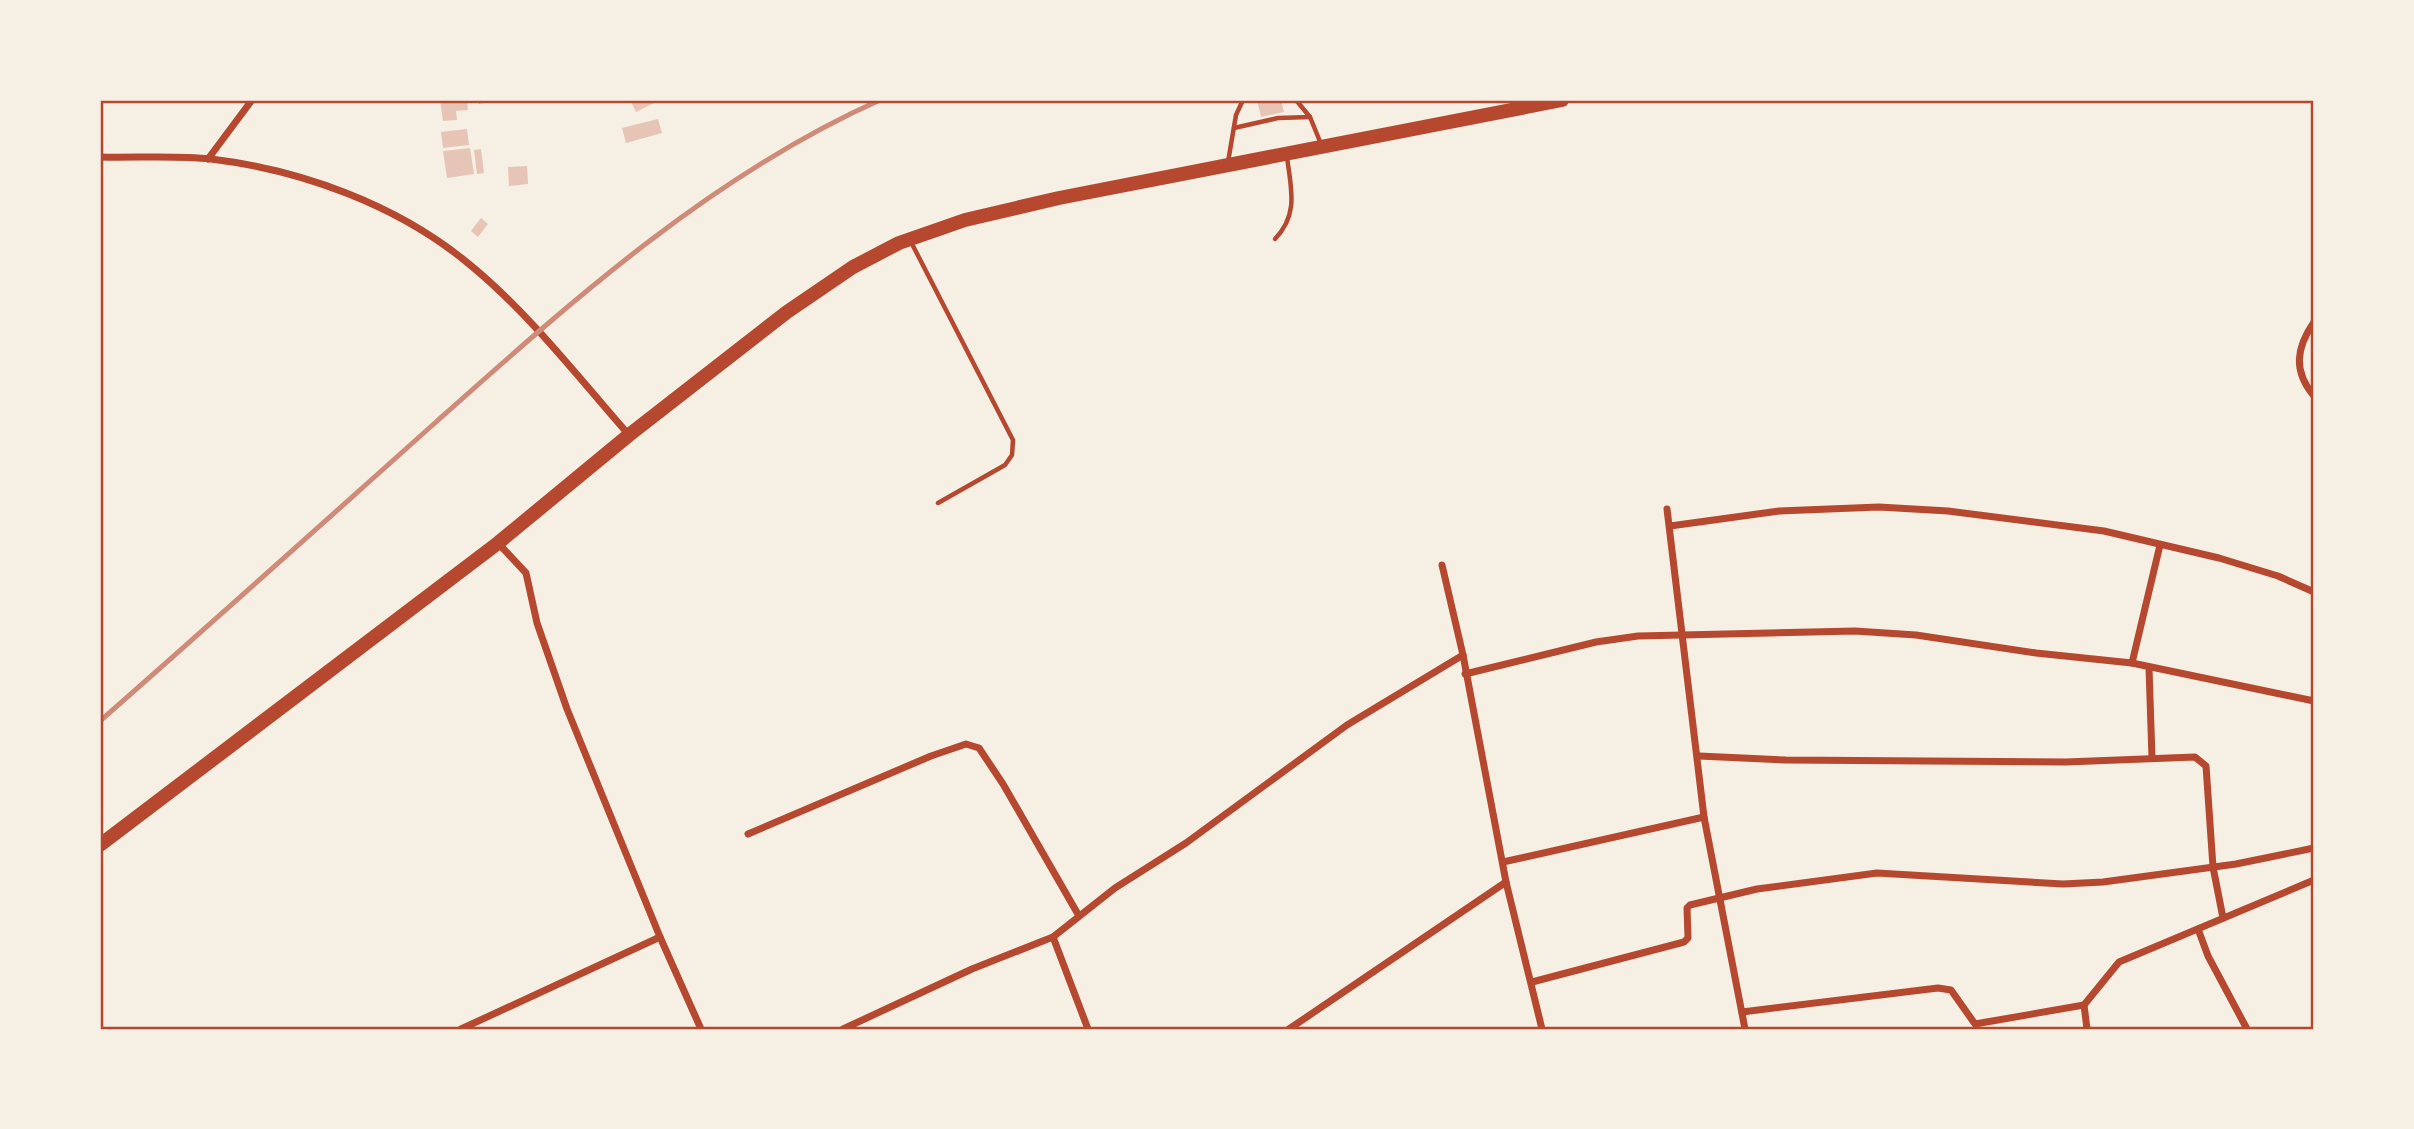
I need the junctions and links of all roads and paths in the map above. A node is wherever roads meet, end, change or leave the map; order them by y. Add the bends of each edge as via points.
1 (252, 100) edge
2 (1243, 100) edge
3 (1297, 100) edge
4 (1562, 100) edge
5 (1310, 117) junction
6 (1234, 128) junction
7 (1321, 145) junction
8 (1286, 153) junction
9 (100, 158) edge
10 (208, 159) junction
11 (1227, 166) junction
12 (909, 238) junction
13 (1275, 239) dead end
14 (2314, 322) edge
15 (2314, 396) edge
16 (629, 435) junction
17 (937, 503) dead end
18 (1667, 509) dead end
19 (1670, 526) junction
20 (498, 543) junction
21 (2160, 545) junction
22 (1442, 565) dead end
23 (2314, 592) edge
24 (1682, 636) junction
25 (1463, 654) junction
26 (2132, 663) junction
27 (2149, 668) junction
28 (1465, 674) junction
29 (2314, 701) edge
30 (1699, 756) junction
31 (2151, 758) junction
32 (1704, 817) junction
33 (748, 835) dead end
34 (100, 845) edge
35 (2314, 848) edge
36 (1503, 862) junction
37 (2213, 867) junction
38 (2314, 880) edge
39 (1506, 882) junction
40 (1720, 899) junction
41 (1079, 916) junction
42 (2223, 918) junction
43 (2197, 929) junction
44 (660, 937) junction
45 (1053, 937) junction
46 (1532, 982) junction
47 (2084, 1005) junction
48 (1742, 1012) junction
49 (461, 1029) edge
50 (701, 1029) edge
51 (843, 1029) edge
52 (1088, 1029) edge
53 (1289, 1029) edge
54 (1542, 1029) edge
55 (1745, 1029) edge
56 (2087, 1029) edge
57 (2247, 1029) edge

1 - 10 street
2 - 6 lane
3 - 5 lane
4 - 7 main road
5 - 6 lane via 1278,118
5 - 7 lane
6 - 11 lane
7 - 8 main road
8 - 11 main road
8 - 13 lane via 1292,211
9 - 10 street
10 - 16 street via 251,165 333,188 441,243 514,305
11 - 12 main road via 1010,209
12 - 16 main road via 853,267 787,313
12 - 17 lane via 1013,440 1012,455 1005,465
14 - 15 street via 2300,345 2304,384
16 - 20 main road
18 - 19 street
19 - 21 street via 1779,511 1879,508 2052,523
19 - 24 street
20 - 34 main road
20 - 44 street via 526,573 537,623 567,709
21 - 23 street via 2242,565
21 - 26 street
22 - 25 street
24 - 26 street via 1855,631
24 - 28 street via 1596,642
24 - 30 street
25 - 28 street
25 - 41 street via 1347,724
26 - 27 street
27 - 29 street
27 - 31 street
28 - 36 street
30 - 31 street via 2066,762
30 - 32 street
31 - 37 street via 2195,757 2206,766
32 - 36 street
32 - 40 street
33 - 41 street via 965,744 979,748 998,775
35 - 37 street
36 - 39 street
37 - 40 street via 2063,884 1877,873 1758,889
37 - 42 street
38 - 42 street
39 - 46 street
39 - 53 street
40 - 46 street via 1687,908 1688,938 1684,942
40 - 48 street
41 - 45 street
42 - 43 street
43 - 47 street via 2119,962
43 - 57 street
44 - 49 street
44 - 50 street
45 - 51 street via 972,968
45 - 52 street
46 - 54 street
47 - 48 street via 1975,1024 1951,990 1938,988
47 - 56 street
48 - 55 street

